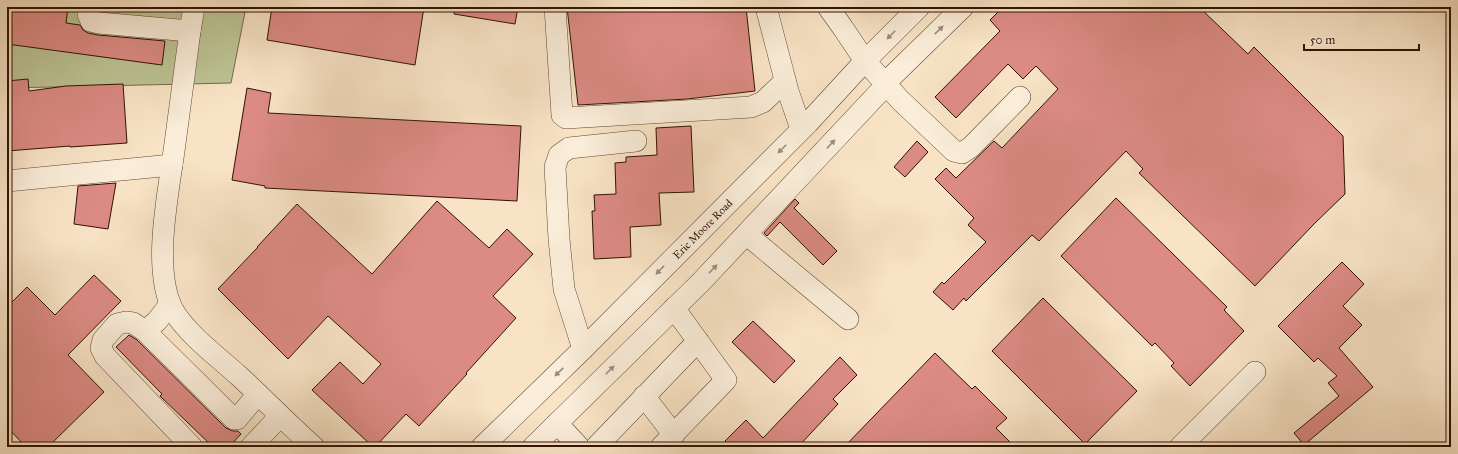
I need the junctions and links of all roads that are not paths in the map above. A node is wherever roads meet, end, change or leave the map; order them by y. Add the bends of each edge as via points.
1 (90, 7) edge
2 (194, 7) edge
3 (555, 7) edge
4 (766, 7) edge
5 (828, 7) edge
6 (919, 7) edge
7 (963, 7) edge
8 (190, 31) junction
9 (865, 61) junction
10 (785, 81) junction
11 (886, 83) junction
12 (1020, 97) dead end
13 (801, 129) junction
14 (636, 141) dead end
15 (172, 165) junction
16 (7, 181) edge
17 (746, 234) junction
18 (170, 304) junction
19 (674, 308) junction
20 (848, 319) dead end
21 (145, 331) junction
22 (698, 341) junction
23 (583, 349) junction
24 (1255, 372) dead end
25 (258, 394) junction
26 (644, 396) junction
27 (280, 416) junction
28 (557, 423) junction
29 (668, 441) edge
30 (192, 447) edge
31 (251, 447) edge
32 (314, 447) edge
33 (482, 447) edge
34 (533, 447) edge
35 (579, 447) edge
36 (596, 447) edge
37 (1180, 447) edge

1 - 8 street via 88,14 91,21 99,23
2 - 8 street
3 - 10 street via 562,115 566,118 751,107 763,102
4 - 10 street
5 - 9 street
6 -> 9 street, Eric Moore Road
11 -> 7 street
8 - 15 street
9 - 11 street
9 - 13 street, Eric Moore Road
10 - 13 street
11 - 12 street via 900,100 954,151 962,153
17 -> 11 street
13 -> 23 street, Eric Moore Road
14 - 23 street via 569,148 559,155 555,167 564,289
15 - 16 street
15 - 18 street via 166,201 162,268
19 -> 17 street
17 - 20 street
18 - 21 street
18 - 25 street via 196,339
19 - 22 street
28 -> 19 street
21 - 25 street via 234,419 237,419
21 - 30 street via 133,323 117,324 103,340 101,348 105,356
22 - 26 street
22 - 29 street via 726,380
23 -> 33 street, Eric Moore Road
24 - 37 street
25 - 27 street
26 - 29 street
26 - 36 street
27 - 31 street
27 - 32 street
28 - 34 street
28 - 35 street

